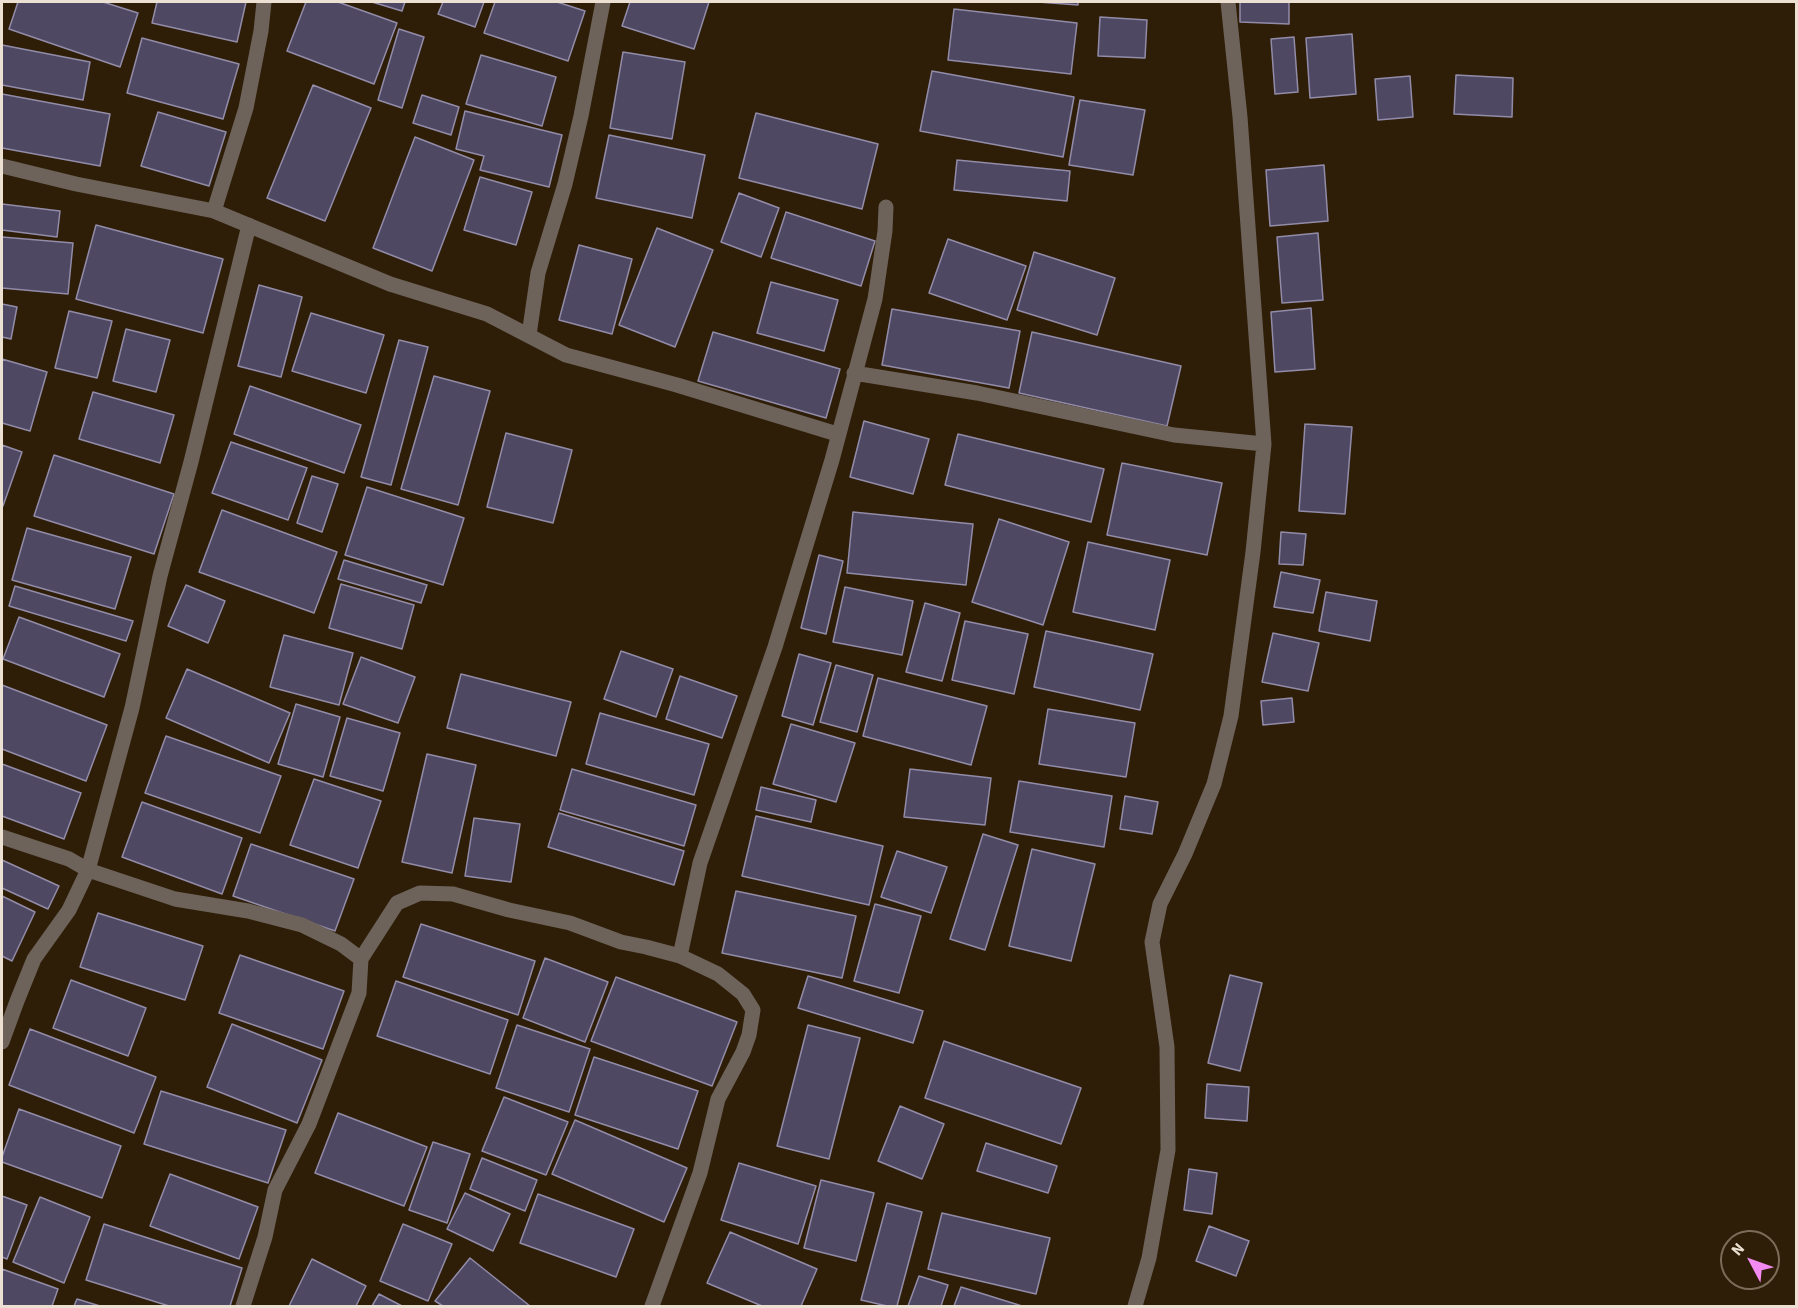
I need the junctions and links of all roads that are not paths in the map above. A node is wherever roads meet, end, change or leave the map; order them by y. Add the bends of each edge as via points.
1 (264, 2) edge
2 (603, 2) edge
3 (1228, 2) edge
4 (2, 166) edge
5 (886, 207) dead end
6 (214, 211) junction
7 (249, 225) junction
8 (529, 335) junction
9 (854, 373) junction
10 (837, 434) junction
11 (1264, 444) junction
12 (2, 837) edge
13 (88, 870) junction
14 (680, 956) junction
15 (361, 959) junction
16 (2, 1042) edge
17 (243, 1306) edge
18 (652, 1306) edge
19 (1135, 1306) edge

1 - 6 street via 246,108
2 - 8 street via 581,116 538,273
3 - 11 street
4 - 6 street
5 - 9 street via 875,299
6 - 7 street
7 - 8 street via 390,284 487,314
7 - 13 street via 160,576 132,708
8 - 10 street via 566,354
9 - 10 street
9 - 11 street via 977,393 1174,435
10 - 14 street via 776,647 700,863
11 - 19 street via 1231,716 1214,784 1160,904 1152,942 1167,1047 1168,1150 1149,1258
12 - 13 street
13 - 15 street via 175,899 302,925 341,944
13 - 16 street via 69,910 34,959
14 - 15 street via 453,894 420,893 397,903
14 - 18 street via 718,975 743,994 753,1010 743,1052 718,1099 700,1173
15 - 17 street via 359,993 309,1124 275,1190

